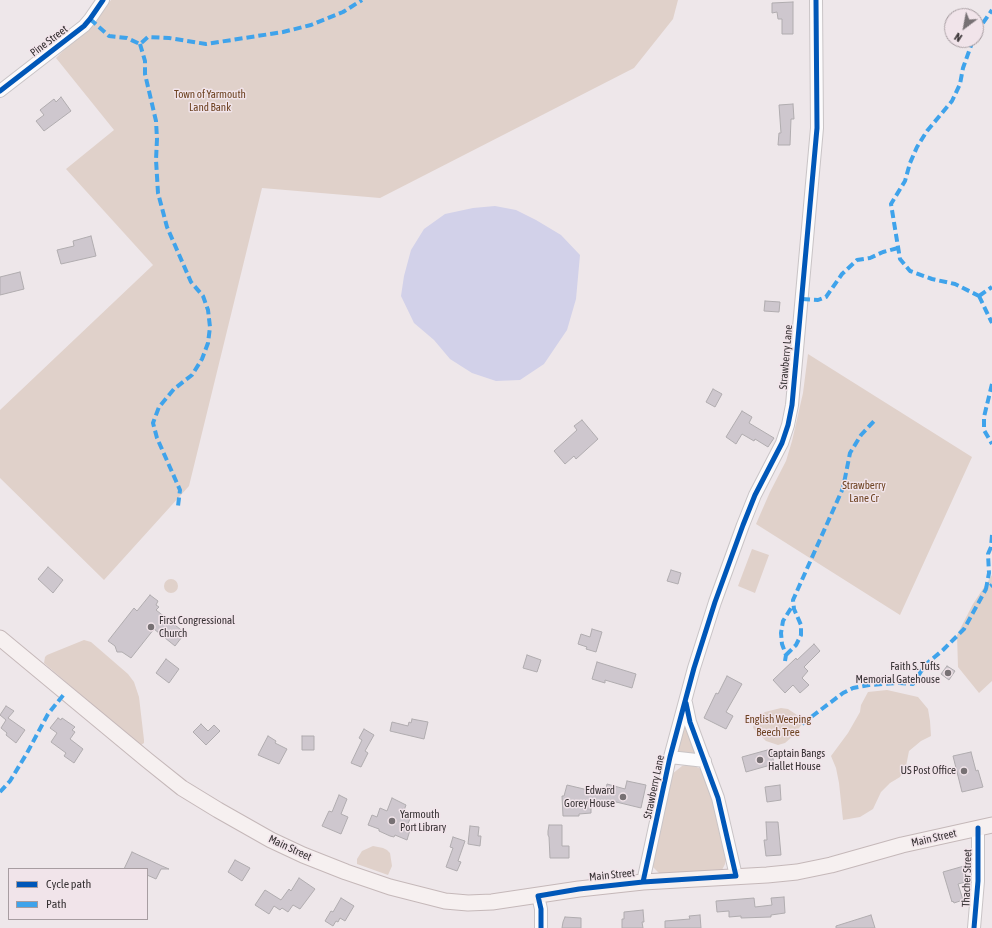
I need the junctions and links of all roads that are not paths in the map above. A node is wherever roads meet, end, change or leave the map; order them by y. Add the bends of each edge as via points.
1 (103, 0) edge
2 (816, 0) edge
3 (0, 91) edge
4 (0, 638) edge
5 (686, 697) junction
6 (670, 757) junction
7 (704, 761) junction
8 (985, 826) edge
9 (736, 876) junction
10 (643, 882) junction
11 (538, 896) junction
12 (541, 928) edge
13 (974, 928) edge

1 - 3 street, Pine Street via 84,26
2 - 5 street, Strawberry Lane via 817,134 790,416 782,443 755,495 738,536 698,653
4 - 11 main road, Main Street via 182,788 271,840 346,872 437,900 481,903
5 - 6 street, Strawberry Lane
5 - 7 street, Strawberry Lane via 689,718
6 - 7 street, Strawberry Lane
6 - 10 street, Strawberry Lane
7 - 9 street, Strawberry Lane via 718,798
8 - 9 main road, Main Street via 818,868
8 - 13 street, Thacher Street
9 - 10 main road, Main Street
10 - 11 main road, Main Street
11 - 12 street

